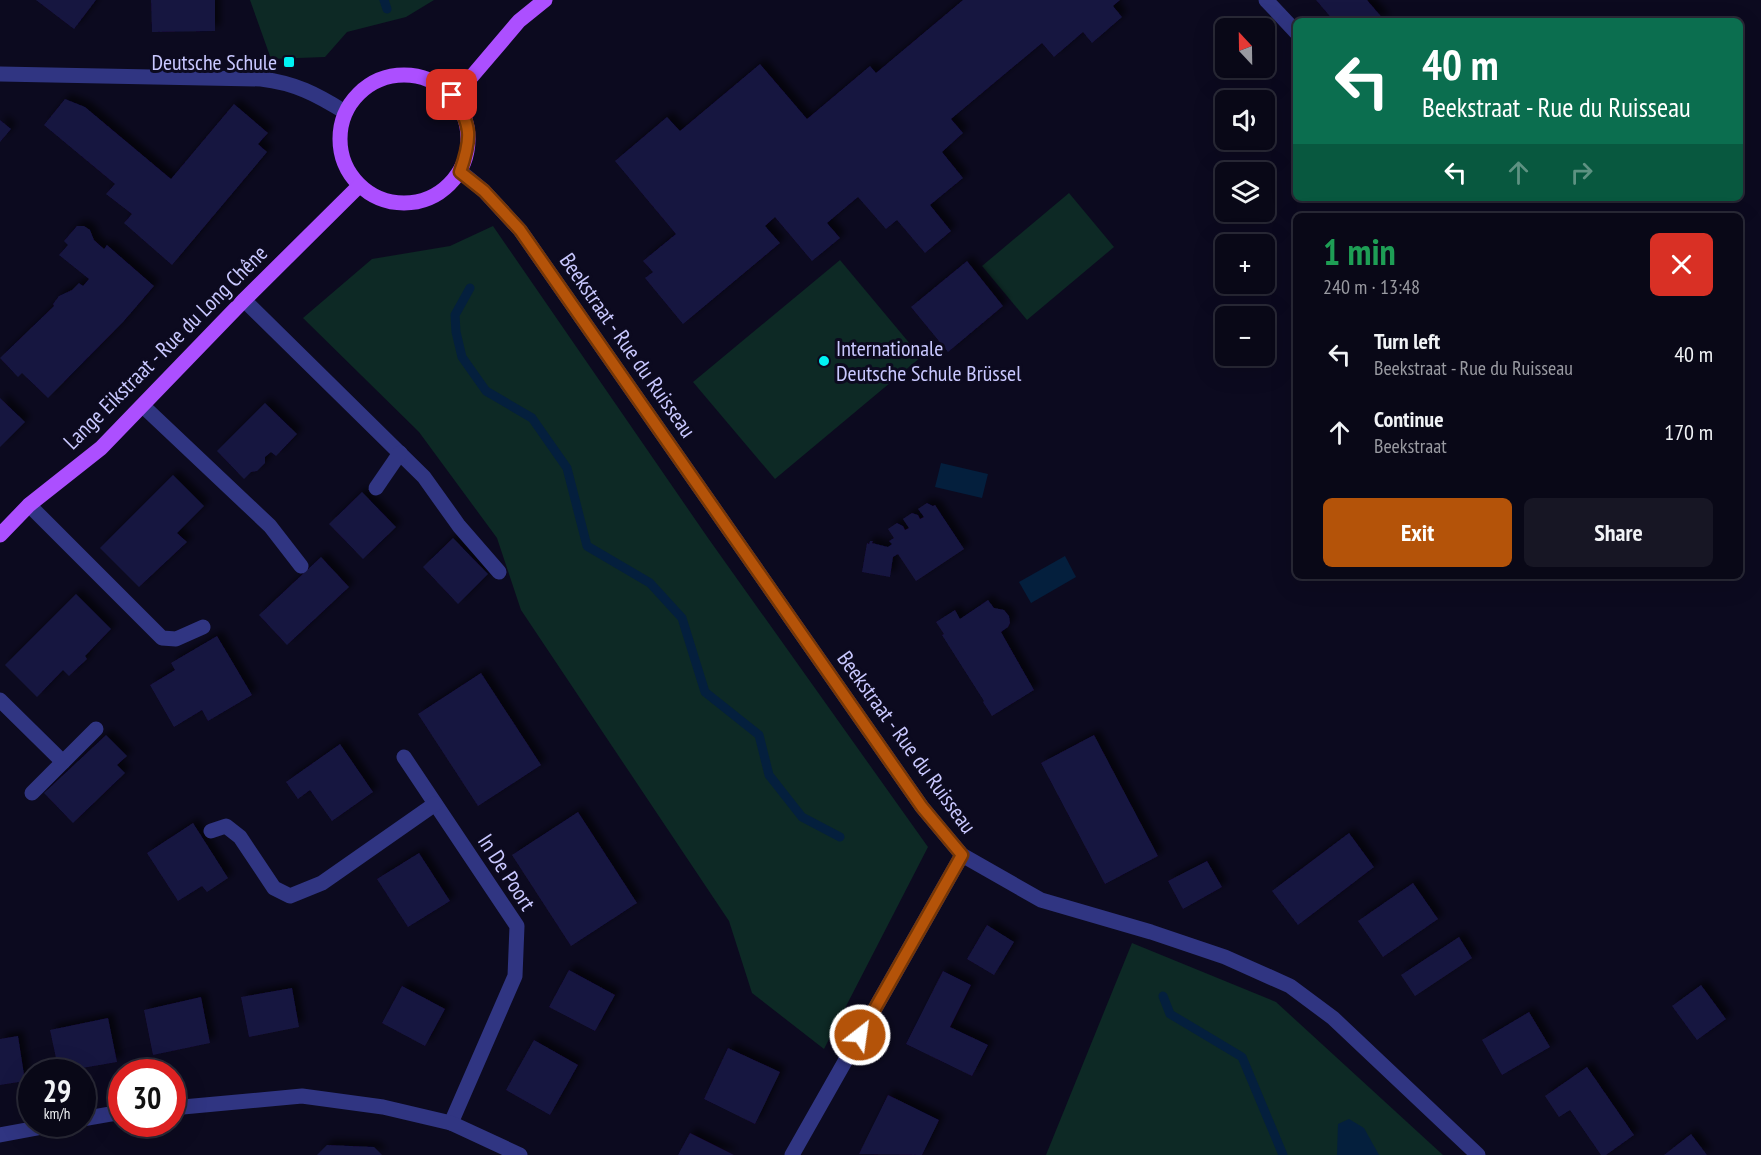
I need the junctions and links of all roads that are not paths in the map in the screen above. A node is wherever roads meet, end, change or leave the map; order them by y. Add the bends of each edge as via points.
1 (545, 0) edge
2 (1266, 0) edge
3 (1293, 29) edge
4 (0, 74) edge
5 (452, 95) junction
6 (345, 112) junction
7 (460, 172) junction
8 (359, 186) junction
9 (244, 300) junction
10 (143, 406) junction
11 (400, 453) junction
12 (376, 488) dead end
13 (29, 505) junction
14 (0, 536) edge
15 (301, 566) dead end
16 (500, 572) dead end
17 (203, 627) dead end
18 (0, 700) edge
19 (96, 729) dead end
20 (404, 757) dead end
21 (63, 762) junction
22 (32, 793) dead end
23 (435, 804) junction
24 (211, 831) dead end
25 (962, 855) junction
26 (186, 1107) edge
27 (451, 1123) junction
28 (18, 1132) edge
29 (0, 1135) edge
30 (520, 1155) edge
31 (792, 1155) edge
32 (1478, 1155) edge

1 - 5 main road via 519,21
2 - 3 street
4 - 6 street via 261,79 283,82
5 - 6 main road via 433,81 408,75 391,76 373,82
5 - 7 main road via 464,113 469,143
6 - 8 main road via 339,134 341,156
7 - 8 main road via 432,197 413,202 395,203
7 - 25 street, Beekstraat - Rue du Ruisseau via 484,191 520,230 915,797
8 - 9 main road, Lange Eikstraat - Rue du Long Chêne
9 - 10 main road, Lange Eikstraat - Rue du Long Chêne
9 - 11 street
10 - 13 main road, Lange Eikstraat - Rue du Long Chêne via 101,448
10 - 15 street via 270,526
11 - 12 street
11 - 16 street
13 - 14 main road, Lange Eikstraat - Rue du Long Chêne
13 - 17 street via 162,638 176,639
18 - 21 street
19 - 21 street
20 - 23 street, In De Poort
21 - 22 street
23 - 24 street via 322,883 290,896 274,888 240,837 226,826
23 - 27 street, In De Poort via 518,926 515,976
25 - 31 street
25 - 32 street, Beekstraat - Rue du Ruisseau via 1041,900 1225,957 1290,986 1333,1018
26 - 27 street via 302,1096 383,1107
27 - 30 street
28 - 29 street

